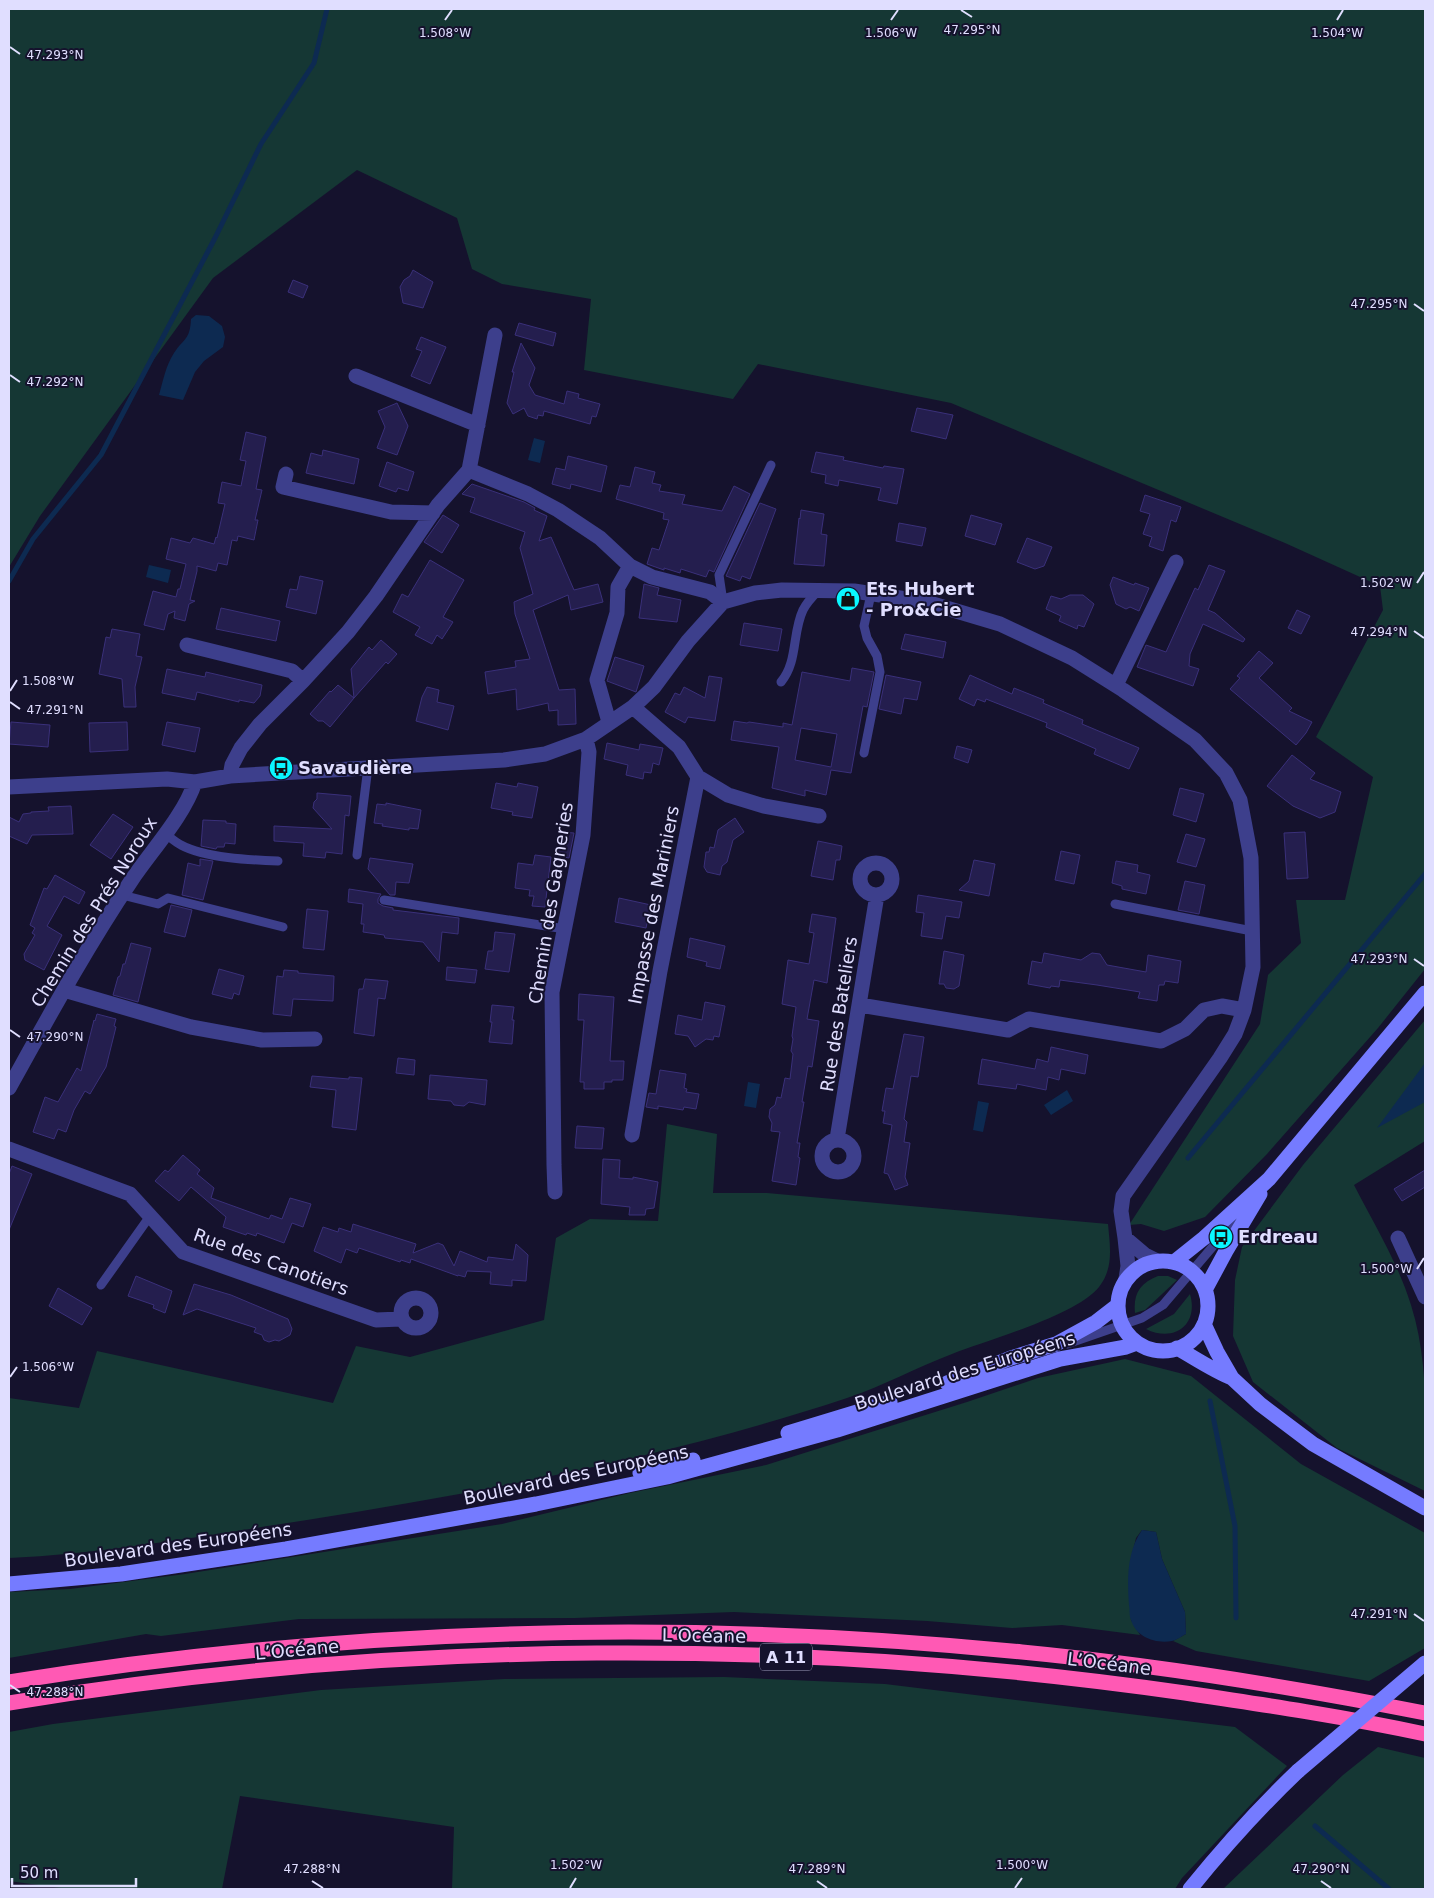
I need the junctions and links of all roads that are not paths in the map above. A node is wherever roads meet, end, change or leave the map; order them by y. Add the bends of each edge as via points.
1 (495, 335) dead end
2 (356, 376) dead end
3 (478, 425) junction
4 (771, 465) dead end
5 (469, 470) junction
6 (283, 487) dead end
7 (433, 512) junction
8 (1176, 562) dead end
9 (630, 566) junction
10 (818, 591) junction
11 (871, 594) junction
12 (723, 602) junction
13 (187, 645) dead end
14 (303, 682) junction
15 (781, 682) dead end
16 (1116, 685) junction
17 (633, 708) junction
18 (609, 722) junction
19 (586, 739) junction
20 (864, 753) dead end
21 (368, 768) junction
22 (230, 776) junction
23 (698, 777) junction
24 (195, 782) junction
25 (9, 787) edge
26 (819, 816) dead end
27 (165, 834) junction
28 (357, 855) dead end
29 (278, 861) dead end
30 (122, 895) junction
31 (877, 895) dead end
32 (384, 900) dead end
33 (1115, 904) dead end
34 (283, 927) dead end
35 (565, 929) junction
36 (1252, 931) junction
37 (64, 990) junction
38 (1425, 993) edge
39 (860, 1005) junction
40 (1244, 1010) junction
41 (315, 1039) dead end
42 (9, 1088) edge
43 (632, 1135) dead end
44 (838, 1140) dead end
45 (9, 1149) edge
46 (1269, 1179) junction
47 (556, 1192) dead end
48 (150, 1216) junction
49 (1125, 1238) junction
50 (1398, 1238) dead end
51 (1157, 1261) junction
52 (1174, 1262) junction
53 (1192, 1271) junction
54 (1126, 1278) junction
55 (101, 1285) dead end
56 (1205, 1290) junction
57 (1425, 1296) edge
58 (1118, 1305) junction
59 (401, 1319) dead end
60 (1204, 1324) junction
61 (1123, 1325) junction
62 (1137, 1342) junction
63 (1177, 1348) junction
64 (1232, 1378) junction
65 (1425, 1508) edge
66 (9, 1575) edge
67 (9, 1580) edge
68 (9, 1584) edge
69 (1425, 1663) edge
70 (9, 1682) edge
71 (9, 1703) edge
72 (1425, 1713) edge
73 (1425, 1734) edge
74 (1190, 1889) edge

1 - 3 street
2 - 3 street
3 - 5 street
4 - 12 lane via 720,575
5 - 7 street
5 - 9 street via 558,510 600,538
6 - 7 street via 390,512
7 - 14 street via 360,617
8 - 16 street
9 - 12 street via 652,577 710,592
9 - 18 street via 618,587 617,613 597,680
10 - 11 street
10 - 12 street via 755,593
10 - 15 lane via 802,612 788,673
11 - 16 street via 926,602 1000,624 1072,658
11 - 20 lane via 864,626 880,664 880,672
12 - 17 street
13 - 14 street via 292,671
14 - 22 street via 241,748
16 - 36 street via 1195,740 1226,773 1240,800 1251,858
17 - 18 street
17 - 23 street via 679,747
18 - 19 street
19 - 21 street via 545,754 504,760
19 - 35 street, Chemin des Gagneries via 583,834
21 - 22 street
21 - 28 lane
22 - 24 street
23 - 26 street via 728,795 764,806
23 - 43 street, Impasse des Mariniers
24 - 25 street via 167,780
24 - 27 street, Chemin des Prés Noroux
27 - 29 lane via 196,851 244,860
27 - 30 street, Chemin des Prés Noroux
30 - 34 lane via 158,904 168,898
30 - 37 street, Chemin des Prés Noroux
31 - 39 street, Rue des Bateliers
32 - 35 lane
33 - 36 lane
35 - 47 street, Chemin des Gagneries via 552,992
36 - 40 street via 1253,967
37 - 41 street via 191,1027 262,1040
37 - 42 street, Chemin des Prés Noroux
38 - 46 main road
39 - 40 street via 1008,1030 1029,1019 1160,1041 1185,1029 1204,1010 1222,1006
39 - 44 street, Rue des Bateliers
40 - 49 street via 1235,1034 1220,1058 1123,1196 1121,1211
45 - 48 street, Rue des Canotiers via 130,1194
46 - 52 main road
46 - 53 lane
46 - 56 main road
48 - 55 lane
48 - 59 street, Rue des Canotiers via 183,1252 376,1320
49 - 51 street
49 - 54 street
50 - 57 street
51 - 52 main road
51 - 54 main road via 1139,1268
52 - 53 main road
53 - 56 main road
53 - 61 lane via 1163,1304 1142,1318
54 - 58 main road
56 - 60 main road via 1209,1306
58 - 61 main road
58 - 66 main road, Boulevard des Européens via 1096,1322 1056,1344 956,1381 746,1446 661,1468 580,1487 184,1556
60 - 63 main road via 1193,1340
60 - 64 main road
61 - 62 main road
61 - 67 lane via 899,1405 804,1435 613,1484 395,1527 234,1553 124,1569
62 - 63 main road via 1156,1350
62 - 68 main road, Boulevard des Européens via 1126,1347 1060,1359 837,1430 667,1477 286,1549 121,1574
63 - 64 main road
64 - 65 main road via 1313,1444
69 - 74 main road, bridge via 1267,1800
70 - 72 highway, L’Océane / A 11 via 140,1663 363,1642 552,1633 732,1634 925,1644 1121,1663 1302,1690
71 - 73 highway, L’Océane / A 11 via 142,1684 344,1664 536,1655 678,1654 894,1663 1074,1678 1231,1700

